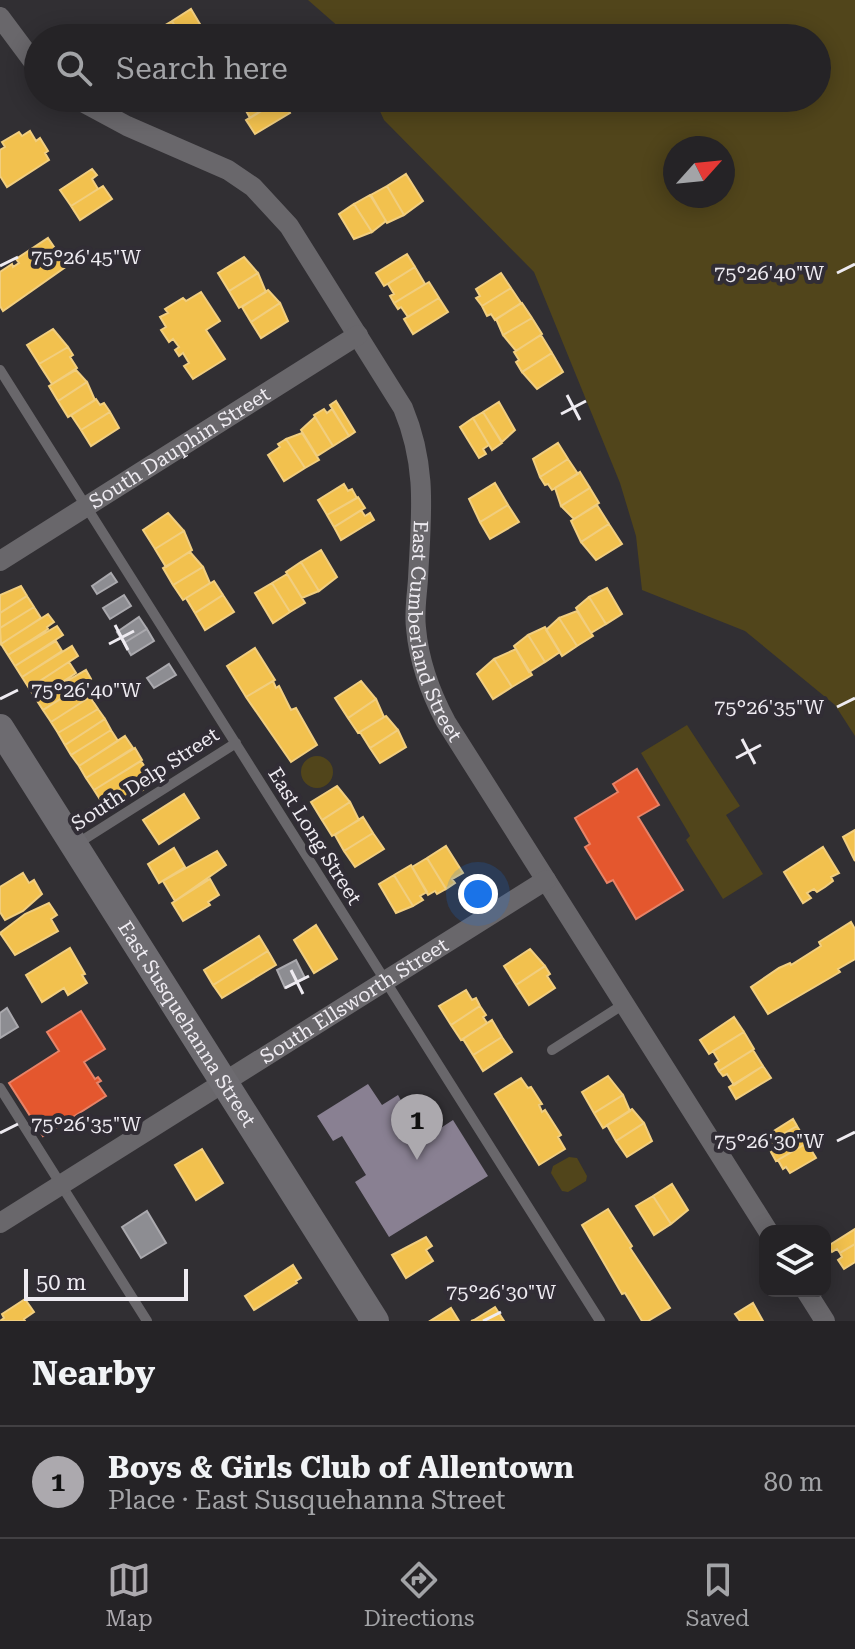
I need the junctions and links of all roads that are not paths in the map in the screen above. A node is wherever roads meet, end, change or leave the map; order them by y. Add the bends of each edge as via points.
1 (0, 17) edge
2 (24, 49) edge
3 (97, 112) edge
4 (358, 335) junction
5 (0, 370) edge
6 (86, 506) junction
7 (0, 561) edge
8 (0, 728) edge
9 (236, 743) junction
10 (75, 846) junction
11 (546, 880) junction
12 (386, 982) junction
13 (624, 1004) junction
14 (552, 1050) dead end
15 (225, 1084) junction
16 (0, 1088) edge
17 (61, 1185) junction
18 (0, 1223) edge
19 (764, 1225) edge
20 (810, 1297) edge
21 (147, 1321) edge
22 (375, 1321) edge
23 (600, 1321) edge
24 (825, 1321) edge

1 - 2 street
3 - 4 street, East Cumberland Street via 228,170 253,187 289,226
4 - 6 street, South Dauphin Street
4 - 11 street, East Cumberland Street via 414,436 422,495 415,626 431,692
5 - 6 lane, East Long Street
6 - 7 street, South Dauphin Street
6 - 9 lane, East Long Street
8 - 10 main road, East Susquehanna Street
9 - 10 lane, South Delp Street
9 - 12 lane, East Long Street
10 - 15 main road, East Susquehanna Street
11 - 12 street, South Ellsworth Street
11 - 13 street, East Cumberland Street
12 - 15 street, South Ellsworth Street
12 - 23 lane, East Long Street
13 - 14 lane
13 - 19 street, East Cumberland Street
15 - 17 street, South Ellsworth Street
15 - 22 main road, East Susquehanna Street
16 - 17 lane
17 - 18 street, South Ellsworth Street
17 - 21 lane
20 - 24 street

